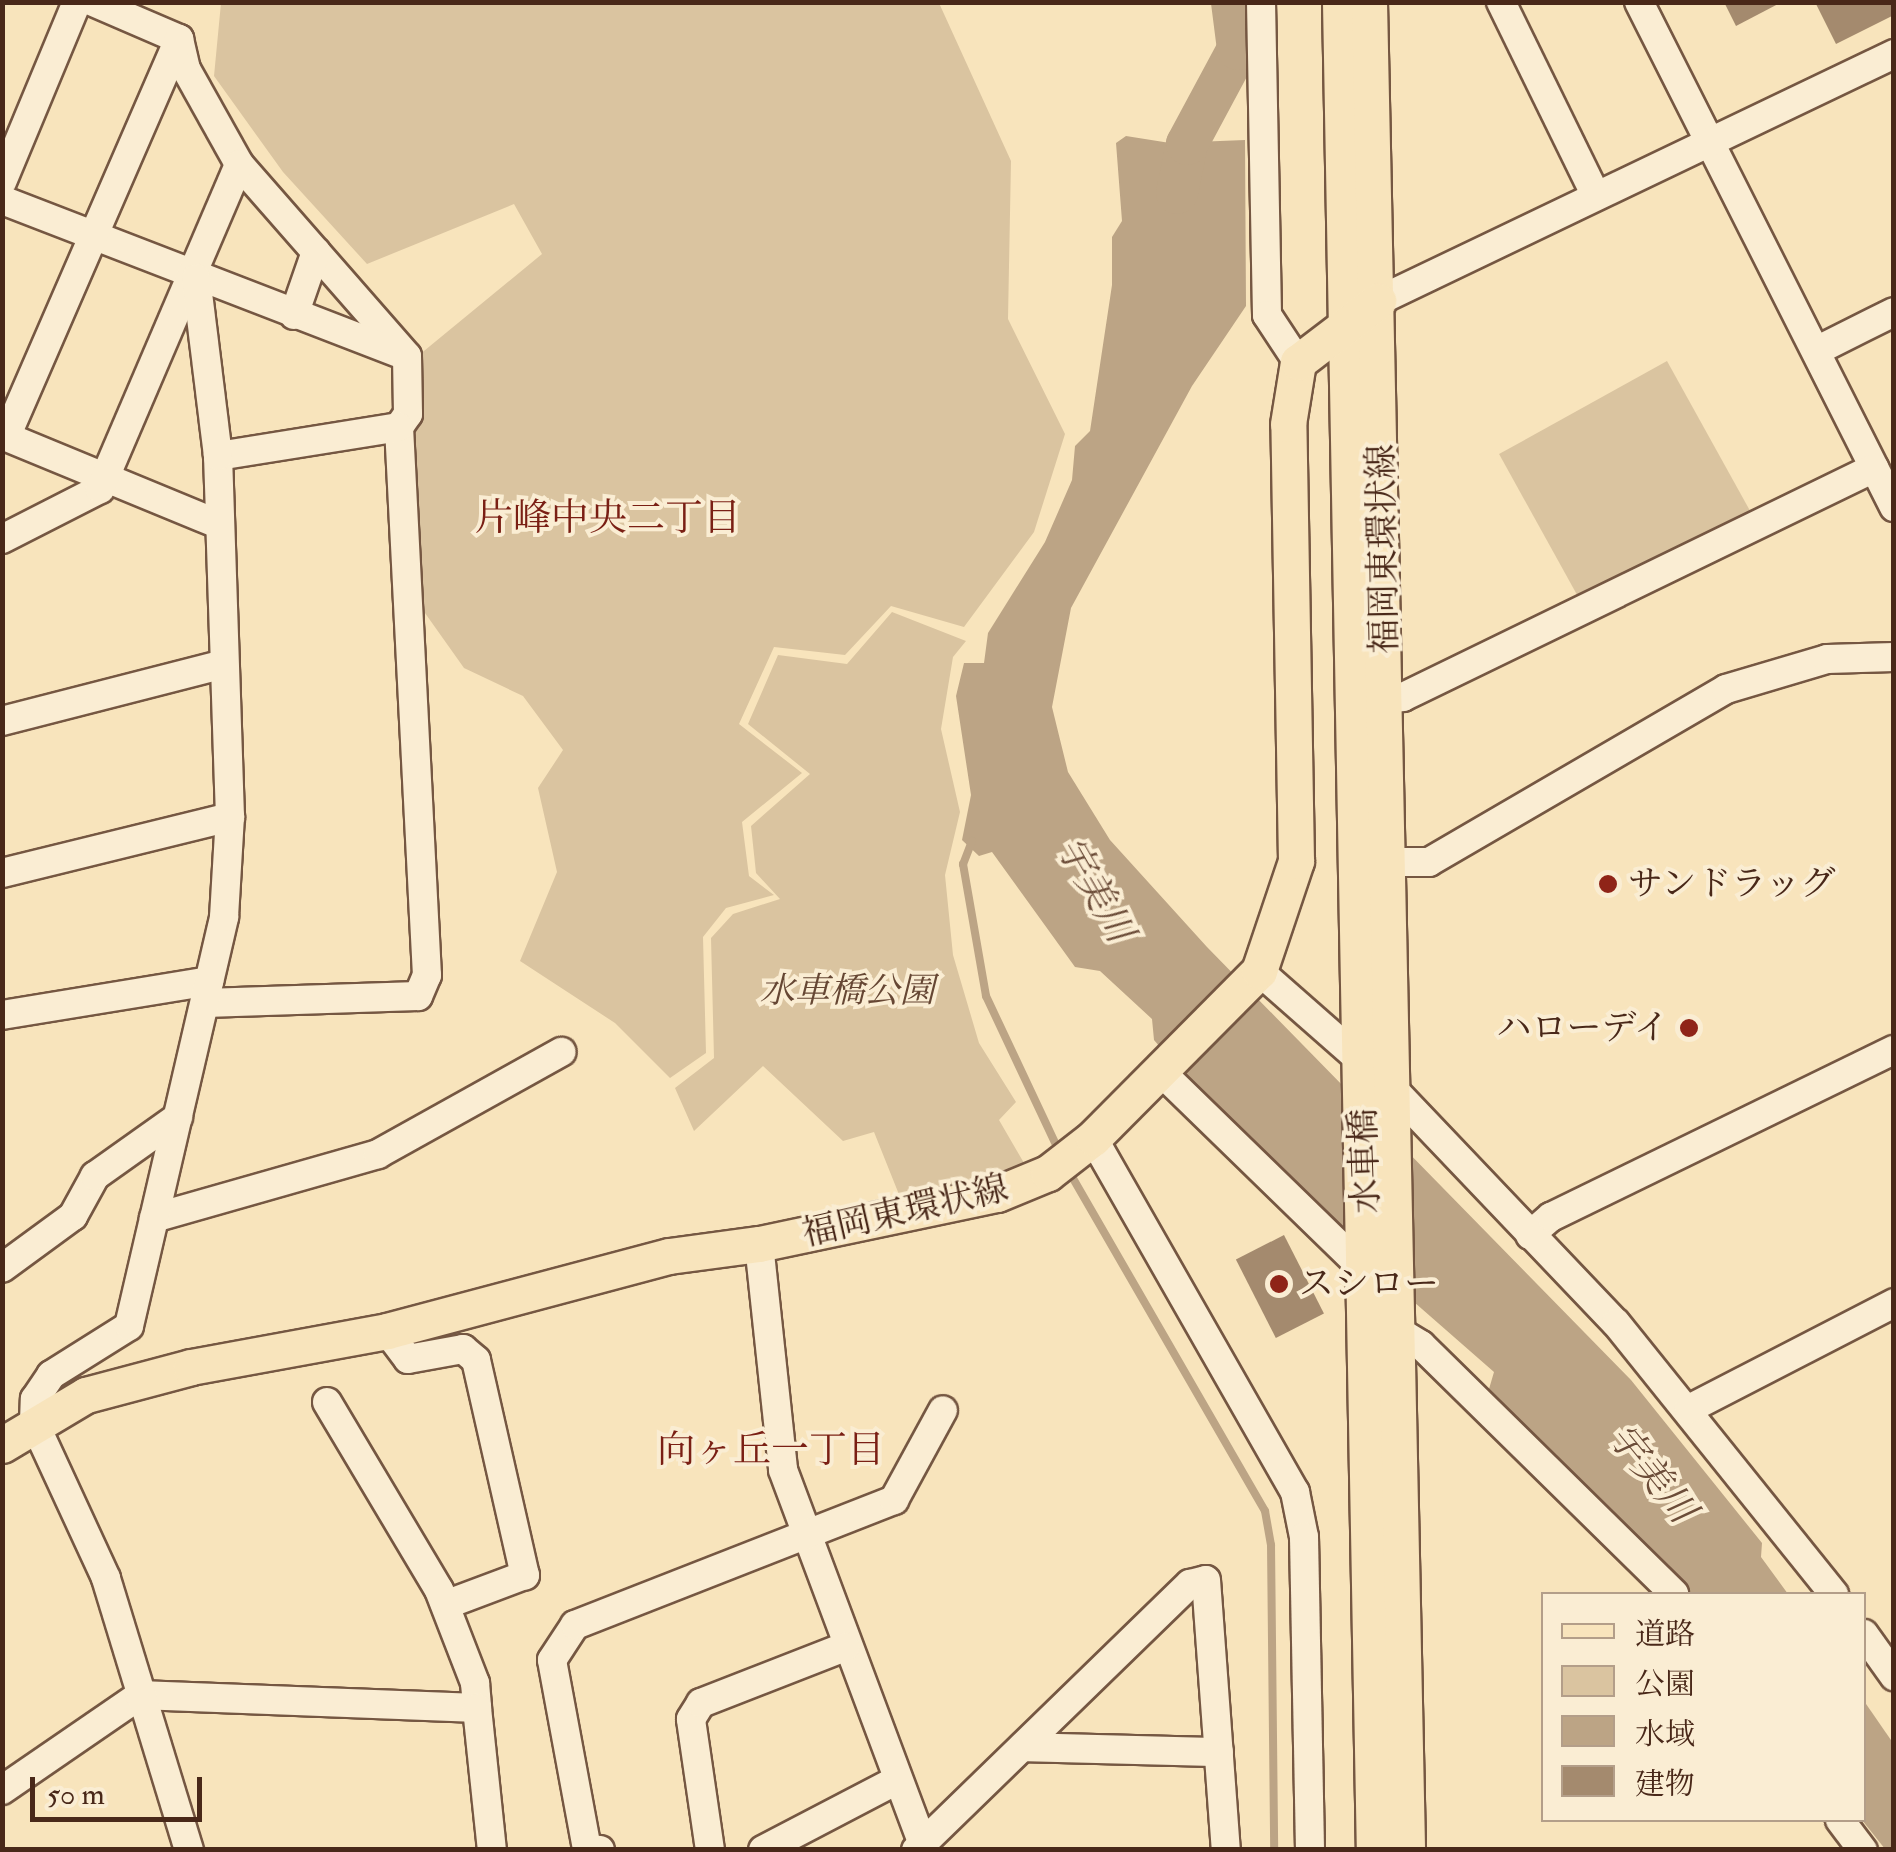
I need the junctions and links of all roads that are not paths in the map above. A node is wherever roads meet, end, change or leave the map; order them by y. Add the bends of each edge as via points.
1 (77, 2) edge
2 (92, 2) edge
3 (1261, 2) edge
4 (1340, 2) edge
5 (1369, 2) edge
6 (1501, 2) edge
7 (1639, 2) edge
8 (178, 38) junction
9 (1894, 54) edge
10 (1709, 138) junction
11 (239, 164) junction
12 (2, 182) edge
13 (1595, 194) junction
14 (2, 200) edge
15 (91, 237) junction
16 (316, 252) junction
17 (196, 278) junction
18 (1378, 301) junction
19 (1894, 312) edge
20 (294, 315) junction
21 (1347, 328) junction
22 (1818, 350) junction
23 (407, 356) junction
24 (1298, 362) junction
25 (399, 427) junction
26 (4, 436) edge
27 (218, 456) junction
28 (1874, 468) junction
29 (105, 477) junction
30 (1894, 507) edge
31 (218, 524) junction
32 (2, 539) edge
33 (1894, 657) edge
34 (224, 664) junction
35 (1385, 698) junction
36 (2, 721) edge
37 (230, 817) junction
38 (1387, 862) junction
39 (2, 873) edge
40 (1254, 977) junction
41 (208, 992) junction
42 (2, 1015) edge
43 (1894, 1050) edge
44 (561, 1052) dead end
45 (1163, 1066) junction
46 (1376, 1078) junction
47 (178, 1118) junction
48 (1088, 1141) junction
49 (154, 1218) junction
50 (1530, 1235) junction
51 (759, 1244) junction
52 (2, 1268) edge
53 (1377, 1271) junction
54 (1894, 1303) edge
55 (1398, 1331) junction
56 (388, 1332) junction
57 (326, 1402) dead end
58 (1689, 1409) junction
59 (943, 1410) dead end
60 (34, 1422) junction
61 (2, 1444) edge
62 (802, 1536) junction
63 (1672, 1592) edge
64 (1832, 1592) edge
65 (445, 1605) junction
66 (1866, 1637) edge
67 (845, 1646) junction
68 (1894, 1676) edge
69 (140, 1695) junction
70 (477, 1708) junction
71 (1024, 1747) junction
72 (1219, 1752) junction
73 (897, 1780) junction
74 (2, 1790) edge
75 (1842, 1822) edge
76 (919, 1848) edge
77 (189, 1850) edge
78 (492, 1850) edge
79 (600, 1850) edge
80 (710, 1850) edge
81 (763, 1850) edge
82 (1226, 1850) edge
83 (1310, 1850) edge
84 (1374, 1850) edge
85 (1407, 1850) edge
86 (1863, 1850) edge

1 - 12 street
2 - 8 street
3 - 24 street via 1267,315
4 - 21 main road, 福岡東環状線
5 - 18 main road, 福岡東環状線
6 - 13 street
7 - 10 street
8 - 11 street via 186,68
8 - 15 street
9 - 10 street
10 - 13 street
10 - 22 street
11 - 16 street
11 - 17 street
13 - 18 street
14 - 15 street
15 - 17 street
15 - 26 street
16 - 20 street
16 - 23 street
17 - 20 street
17 - 27 street
17 - 29 street
18 - 21 main road
18 - 35 main road, 福岡東環状線
19 - 22 street
20 - 23 street
21 - 24 main road
21 - 46 main road, 福岡東環状線
22 - 28 street
23 - 25 street via 408,414
24 - 40 main road, 福岡東環状線 via 1288,424 1296,861
25 - 27 street
25 - 41 street via 427,975 418,996
26 - 29 street
27 - 31 street
28 - 30 street
28 - 35 street via 1402,697
29 - 31 street
29 - 32 street via 100,489
31 - 34 street
33 - 38 street via 1828,658 1726,689 1429,862
34 - 36 street
34 - 37 street
35 - 38 main road, 福岡東環状線
37 - 39 street
37 - 41 street via 224,917
38 - 46 main road, 福岡東環状線
40 - 45 main road, 福岡東環状線
40 - 46 street
41 - 42 street
41 - 47 street
43 - 50 street via 1552,1216
44 - 49 street via 378,1154
45 - 48 main road, 福岡東環状線
45 - 53 street
46 - 50 street
46 - 53 main road, 水車橋
46 - 53 main road, 水車橋
47 - 49 street
47 - 52 street via 94,1176 73,1216
48 - 51 main road, 福岡東環状線 via 1048,1174 997,1194
48 - 83 street via 1295,1492 1304,1537
49 - 60 street via 129,1326 51,1375 34,1399
50 - 58 street
51 - 56 main road, 福岡東環状線 via 620,1268
51 - 62 street via 783,1470
53 - 55 main road
53 - 84 main road
54 - 58 street
55 - 63 street via 1421,1344
55 - 85 main road
56 - 60 main road, 福岡東環状線 via 191,1367 86,1395
56 - 65 street via 408,1359 463,1348 476,1360 525,1575
57 - 65 street
58 - 64 street
59 - 62 street via 894,1500
60 - 61 main road, 福岡東環状線
60 - 69 street via 106,1578
62 - 67 street
62 - 79 street via 575,1625 552,1660 587,1849
65 - 70 street via 475,1683
66 - 68 street
67 - 73 street
67 - 80 street via 701,1703 691,1719
69 - 70 street
69 - 74 street
69 - 77 street
70 - 78 street
71 - 72 street
71 - 72 street via 1190,1584 1206,1580
71 - 76 street
72 - 82 street
73 - 76 street
73 - 81 street
75 - 86 street

